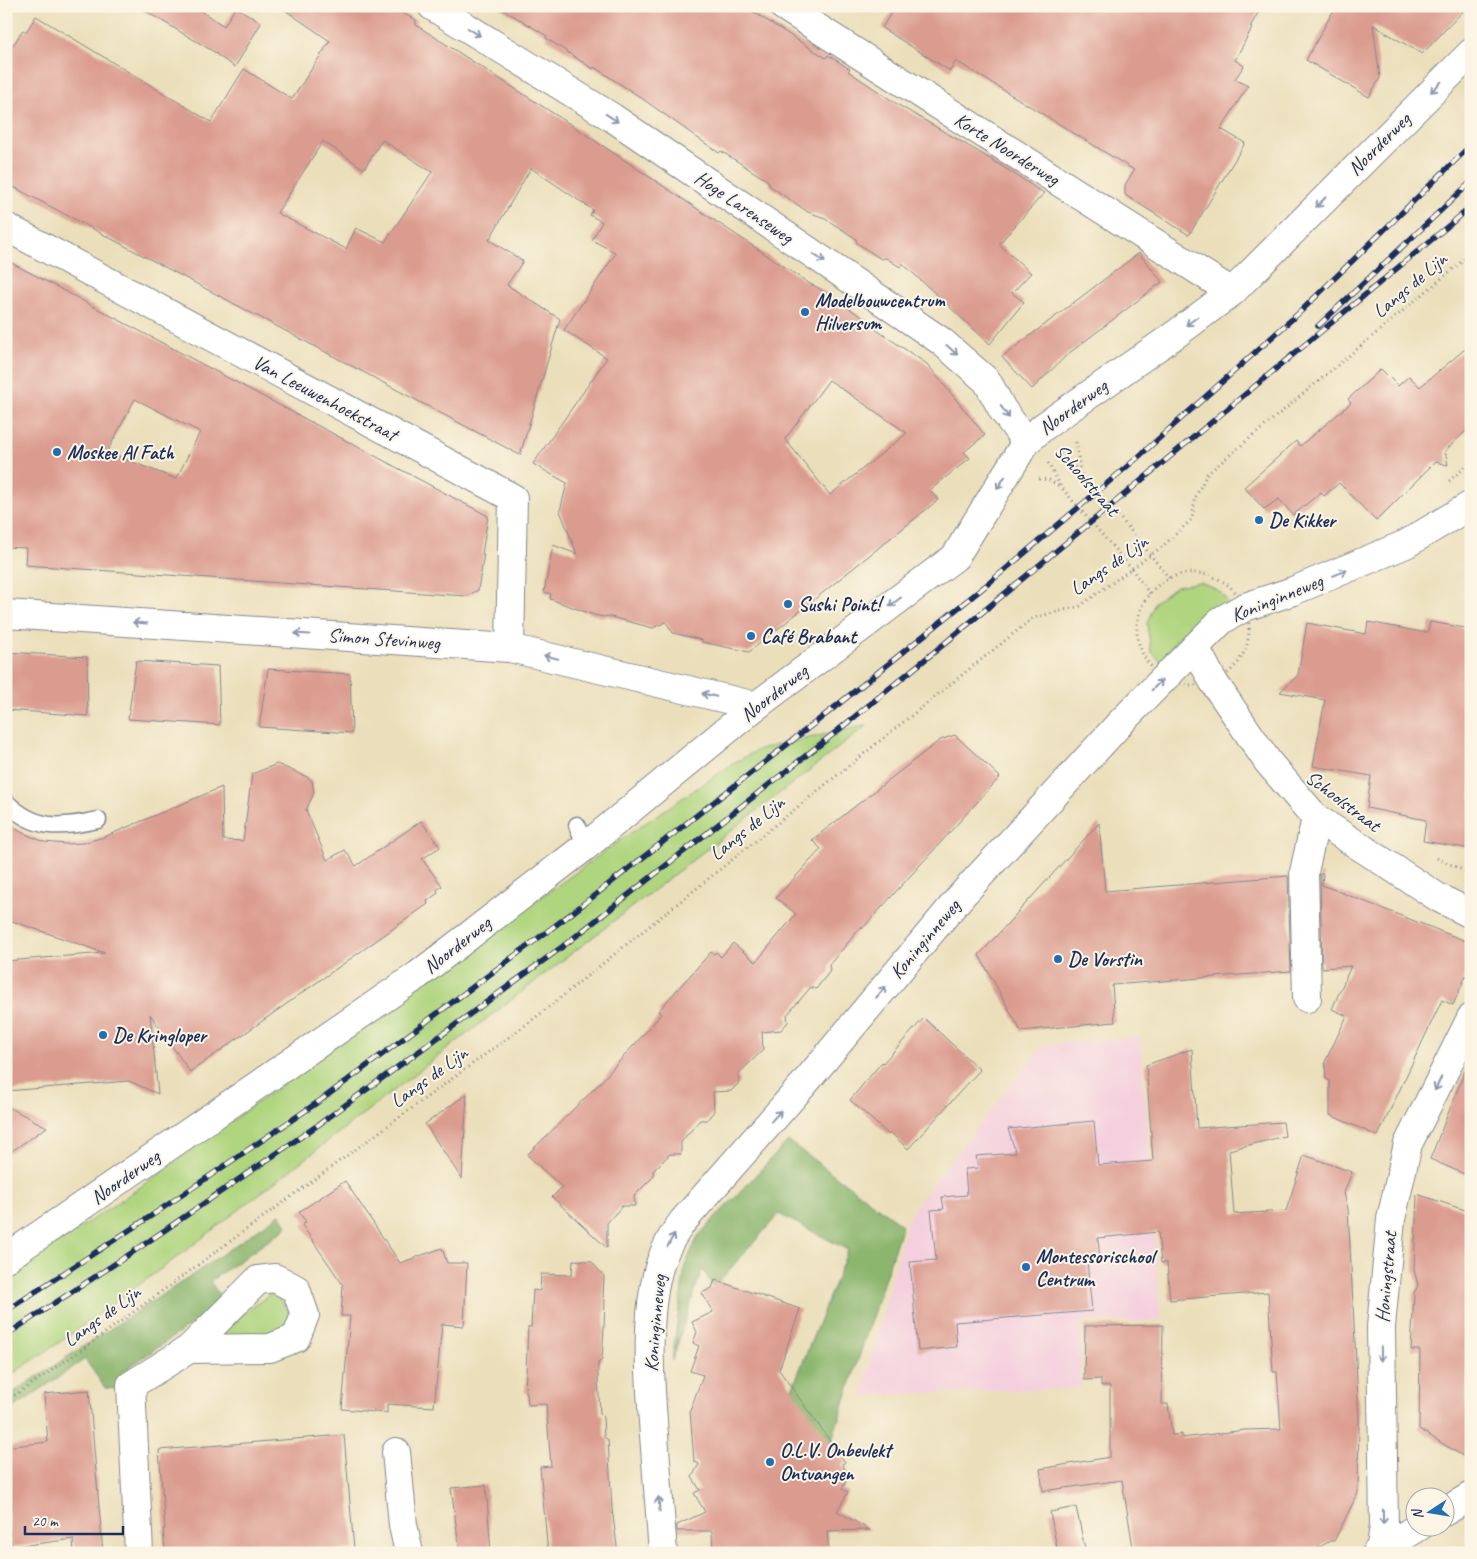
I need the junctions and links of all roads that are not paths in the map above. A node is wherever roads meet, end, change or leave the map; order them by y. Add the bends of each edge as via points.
1 (432, 6) edge
2 (783, 6) edge
3 (1471, 53) edge
4 (6, 227) edge
5 (1232, 292) junction
6 (1035, 434) junction
7 (1471, 505) edge
8 (6, 614) edge
9 (1195, 647) junction
10 (510, 648) junction
11 (756, 706) junction
12 (6, 802) edge
13 (1316, 818) junction
14 (98, 820) dead end
15 (1471, 914) edge
16 (1308, 998) dead end
17 (1467, 1034) edge
18 (6, 1258) edge
19 (189, 1349) dead end
20 (396, 1452) dead end
21 (1471, 1496) edge
22 (1454, 1506) edge
23 (1404, 1536) edge
24 (1378, 1552) edge
25 (139, 1553) edge
26 (409, 1553) edge
27 (663, 1553) edge

1 -> 6 street, Hoge Larenseweg via 613,118 941,341 986,381 1002,409
2 - 5 street, Korte Noorderweg
3 -> 5 street, Noorderweg
4 - 10 street, Van Leeuwenhoekstraat via 513,498
5 -> 6 street, Noorderweg
6 -> 11 street, Noorderweg via 955,557
9 -> 7 street, Koninginneweg via 1222,620 1245,607 1302,588 1406,544
10 -> 8 street, Simon Stevinweg
9 - 13 street, Schoolstraat via 1268,762
27 -> 9 street, Koninginneweg via 650,1346 661,1261 675,1232 804,1085 962,895
11 -> 10 street, Simon Stevinweg
11 - 18 street, Noorderweg via 582,835 418,975
12 - 14 lane via 17,813 36,823 64,826
13 - 15 street, Schoolstraat via 1439,898
13 - 16 street, Schoolstraat via 1304,872
17 -> 24 street, Honingstraat via 1408,1144 1392,1219 1381,1327 1384,1526
19 - 25 street via 131,1385
20 - 26 street
21 - 22 street
23 - 24 street

